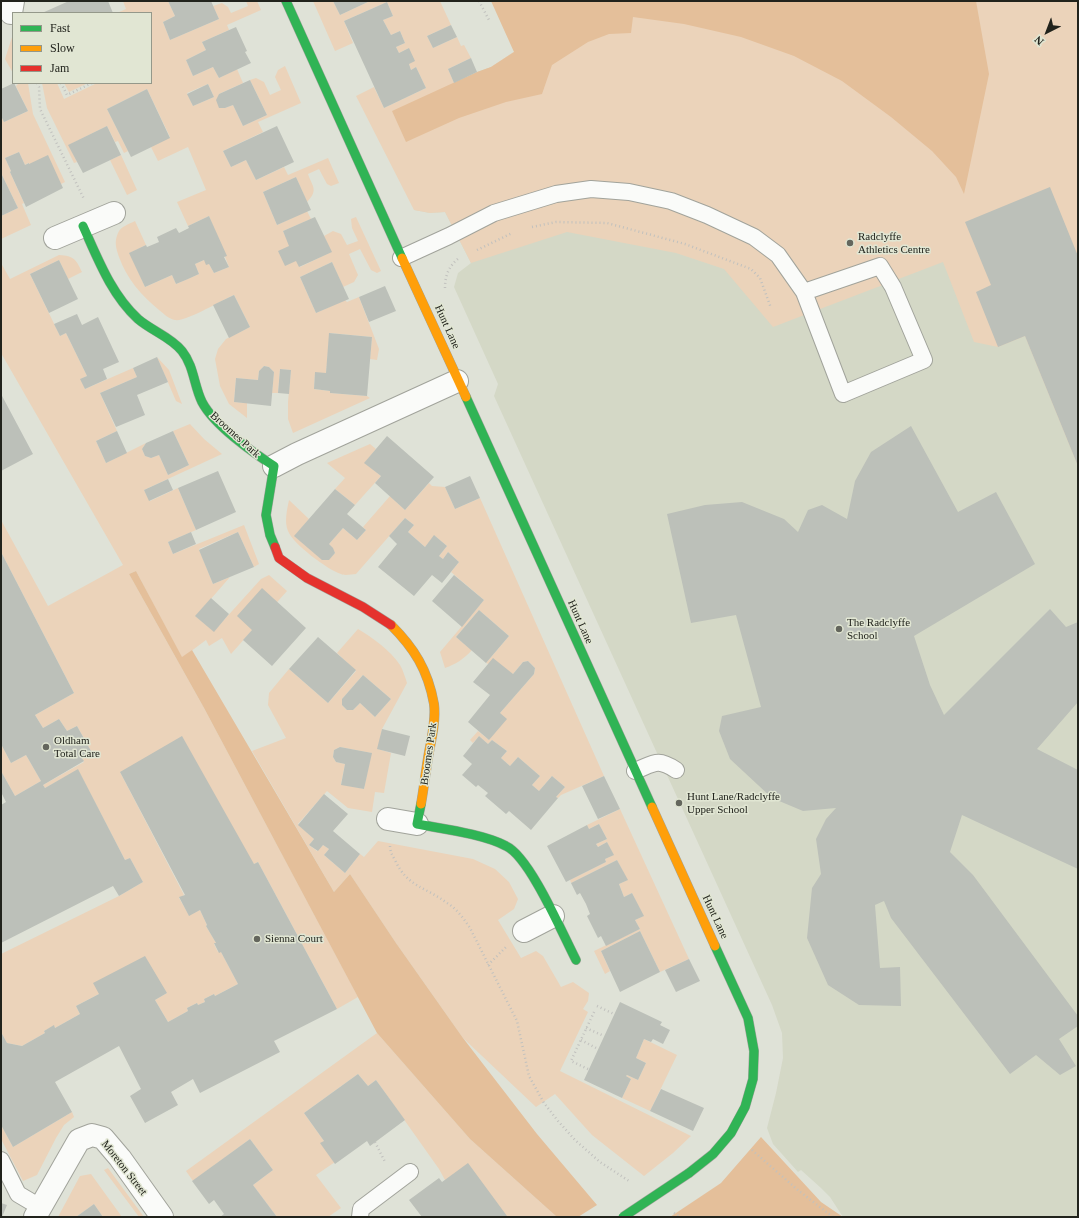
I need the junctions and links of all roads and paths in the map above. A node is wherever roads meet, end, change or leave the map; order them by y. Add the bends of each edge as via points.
1 (286, 1) edge
2 (479, 1) edge
3 (489, 20) dead end
4 (38, 84) edge
5 (62, 84) edge
6 (90, 84) edge
7 (114, 212) dead end
8 (89, 223) junction
9 (526, 228) dead end
10 (519, 230) dead end
11 (55, 238) dead end
12 (473, 251) dead end
13 (402, 258) junction
14 (460, 258) dead end
15 (447, 292) dead end
16 (804, 292) junction
17 (771, 308) dead end
18 (457, 381) junction
19 (274, 466) junction
20 (676, 770) dead end
21 (635, 771) junction
22 (391, 820) joint
23 (418, 824) junction
24 (554, 916) junction
25 (524, 931) dead end
26 (576, 960) dead end
27 (597, 1006) dead end
28 (595, 1010) dead end
29 (614, 1014) dead end
30 (586, 1028) junction
31 (604, 1036) dead end
32 (581, 1040) junction
33 (598, 1049) dead end
34 (588, 1069) dead end
35 (746, 1145) dead end
36 (1, 1160) edge
37 (410, 1172) dead end
38 (631, 1183) dead end
39 (668, 1208) dead end
40 (37, 1212) edge
41 (162, 1217) edge
42 (360, 1217) edge
43 (623, 1217) edge
44 (680, 1217) edge
45 (833, 1217) edge

1 - 13 street, Hunt Lane
2 - 3 path
4 - 8 path via 40,109
5 - 6 path via 67,95
7 - 8 street
8 - 11 street
8 - 19 street, Broomes Park via 113,290 124,305 149,328 182,350 207,409 227,430
9 - 17 path via 556,222 607,224 685,244 751,269 760,278
10 - 12 path
13 - 16 lane via 494,213 556,194 591,190 629,192 671,201 754,237 778,255
13 - 18 street, Hunt Lane
14 - 15 path via 452,263 446,273
16 - 16 lane via 880,266 893,287 924,360 843,394
18 - 19 street
18 - 21 street, Hunt Lane
19 - 23 street, Broomes Park via 266,515 279,558 307,578 388,622 407,641 420,662 434,705 433,732
20 - 21 lane via 656,762
21 - 43 street, Hunt Lane, bridge via 748,1018 754,1052 753,1080 740,1116 726,1140 714,1154 689,1173
22 - 23 street
22 - 38 path via 390,851 399,869 410,882 449,904 470,928 517,1021 529,1076 544,1103 575,1140 600,1162
23 - 24 street via 480,837 507,846 517,854 536,880
24 - 25 street
24 - 26 street
27 - 29 path
28 - 30 path
30 - 31 path
30 - 32 path
32 - 33 path
32 - 34 path via 571,1061
35 - 45 path
36 - 40 lane via 18,1194
37 - 42 lane via 361,1209
39 - 44 path
40 - 41 street, Moreton Street via 79,1140 92,1135 103,1138

